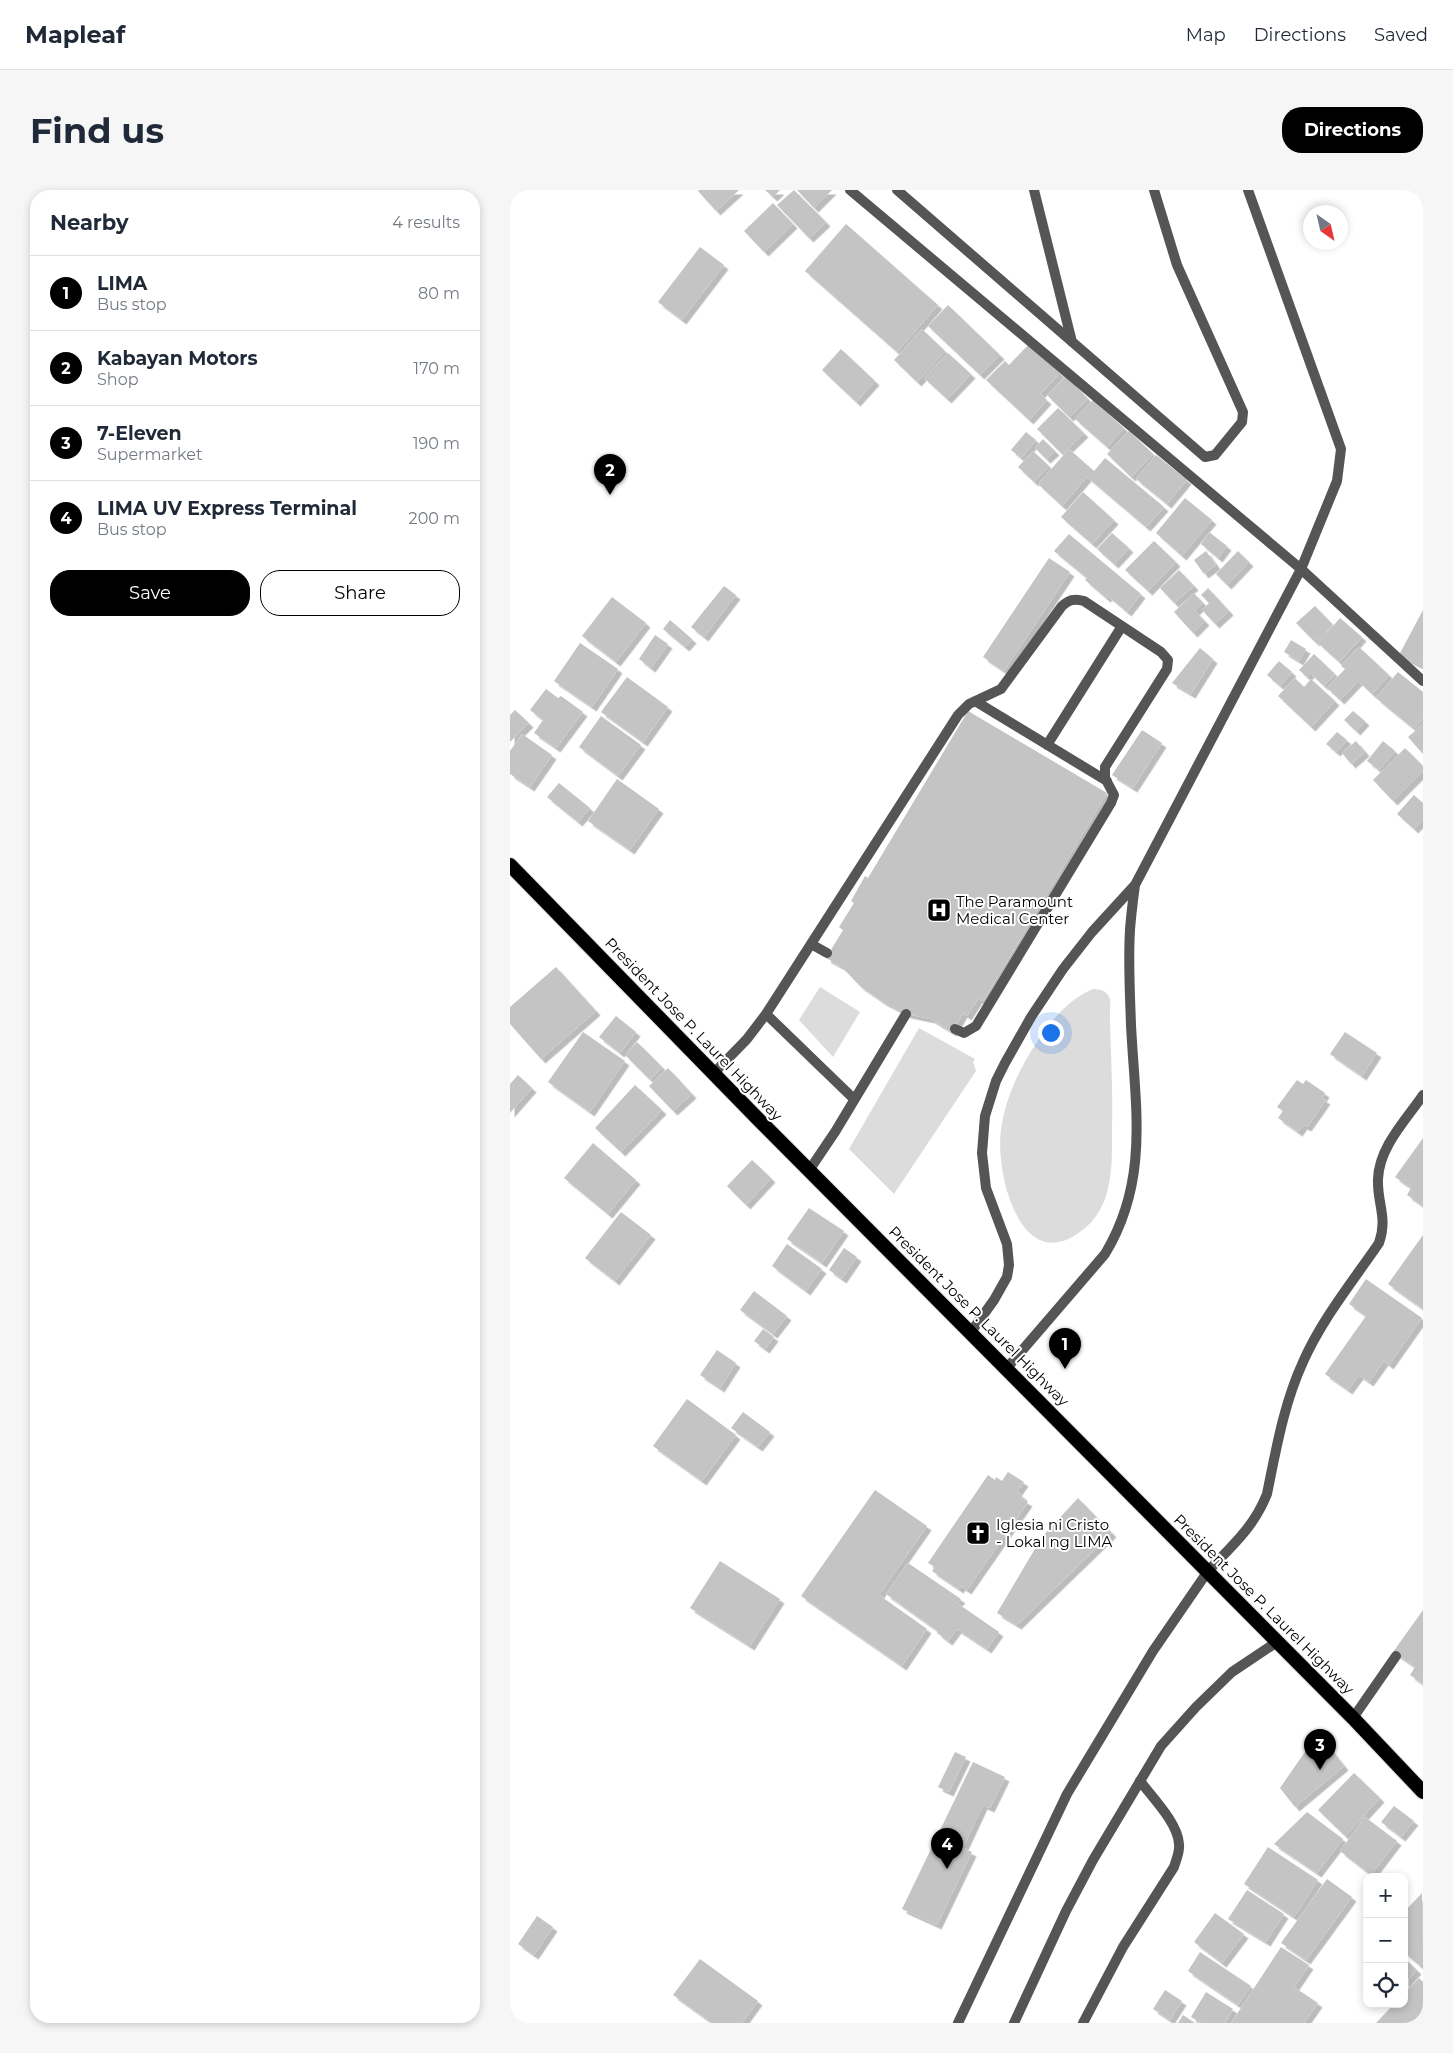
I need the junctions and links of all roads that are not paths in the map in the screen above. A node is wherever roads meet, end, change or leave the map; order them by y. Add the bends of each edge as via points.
1 (850, 190) edge
2 (897, 190) edge
3 (1034, 190) edge
4 (1154, 190) edge
5 (1248, 190) edge
6 (1072, 342) junction
7 (1301, 569) junction
8 (1122, 626) junction
9 (1423, 681) edge
10 (975, 701) junction
11 (1047, 745) junction
12 (1107, 781) junction
13 (510, 865) edge
14 (1135, 885) junction
15 (811, 944) junction
16 (827, 954) dead end
17 (766, 1014) junction
18 (906, 1014) dead end
19 (955, 1029) dead end
20 (714, 1073) junction
21 (1423, 1095) edge
22 (854, 1099) junction
23 (810, 1169) junction
24 (971, 1332) junction
25 (1008, 1368) junction
26 (1208, 1571) junction
27 (1277, 1642) junction
28 (1396, 1656) dead end
29 (1353, 1718) junction
30 (1140, 1781) junction
31 (1423, 1792) edge
32 (958, 2023) edge
33 (1014, 2023) edge
34 (1083, 2023) edge

1 - 7 street
2 - 6 street
3 - 6 street
4 - 6 street via 1177,265 1243,412 1242,422 1215,455 1205,457
5 - 7 street via 1341,450 1337,481
7 - 9 street
7 - 14 street
8 - 10 street via 1084,601 1067,601 1001,689
8 - 11 street
8 - 12 street via 1161,652 1168,664 1105,767
10 - 11 street
10 - 15 street via 958,715
11 - 12 street
12 - 19 street via 1114,794 1111,803 976,1026 964,1033
13 - 20 highway, President Jose P. Laurel Highway
14 - 24 street via 1063,969 1005,1063 994,1088 982,1134 984,1172 1007,1244 1009,1265 1001,1288
14 - 25 street via 1130,931 1130,984 1137,1122 1133,1183 1126,1211 1105,1254
15 - 16 street
15 - 17 street
17 - 20 street via 747,1040
17 - 22 street
18 - 22 street
20 - 23 highway, President Jose P. Laurel Highway
21 - 26 street via 1382,1159 1378,1178 1384,1230 1380,1243 1325,1322 1302,1362 1261,1510
22 - 23 street
23 - 24 highway, President Jose P. Laurel Highway
24 - 25 highway, President Jose P. Laurel Highway
25 - 26 highway, President Jose P. Laurel Highway
26 - 27 highway, President Jose P. Laurel Highway
26 - 32 street via 1153,1651 1067,1794
27 - 29 highway, President Jose P. Laurel Highway
27 - 30 street via 1215,1687 1161,1746
28 - 29 street
29 - 31 highway, President Jose P. Laurel Highway
30 - 33 street via 1075,1894
30 - 34 street via 1174,1828 1179,1853 1174,1867 1123,1947

